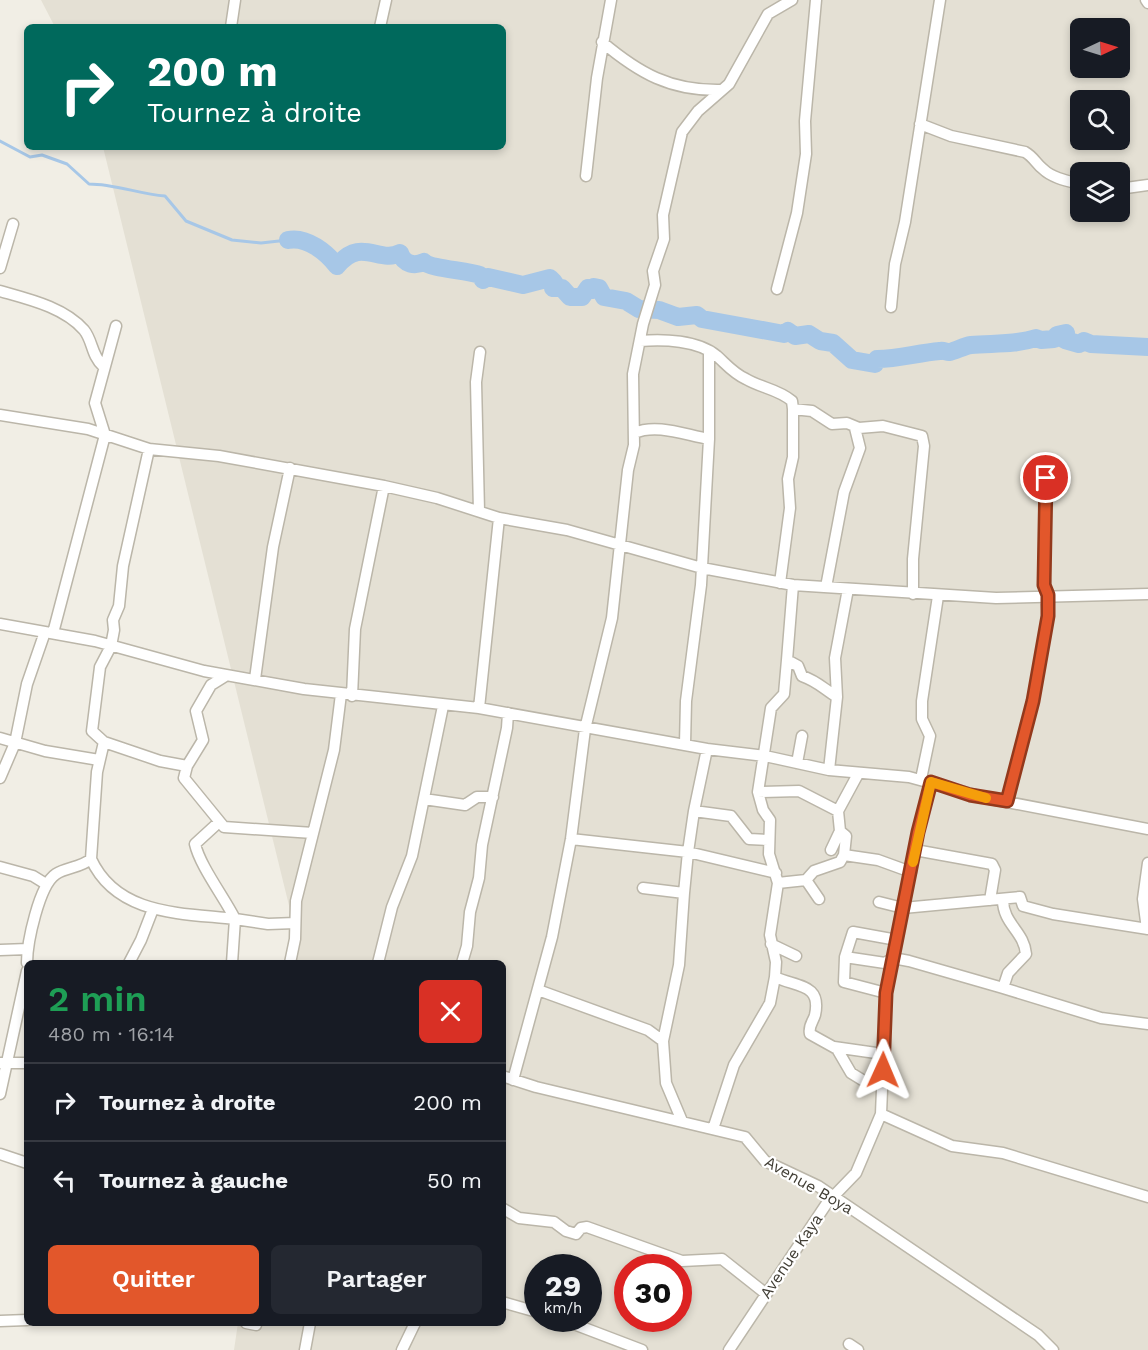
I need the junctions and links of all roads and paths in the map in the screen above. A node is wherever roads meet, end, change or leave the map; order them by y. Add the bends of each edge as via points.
1 (235, 0) edge
2 (386, 0) edge
3 (610, 0) edge
4 (792, 0) edge
5 (816, 0) edge
6 (940, 0) edge
7 (231, 24) edge
8 (381, 24) edge
9 (602, 42) junction
10 (721, 90) junction
11 (920, 124) junction
12 (586, 176) dead end
13 (1070, 181) edge
14 (1148, 185) edge
15 (1130, 187) edge
16 (14, 224) dead end
17 (0, 268) edge
18 (777, 289) dead end
19 (0, 291) edge
20 (891, 307) dead end
21 (116, 326) dead end
22 (640, 341) junction
23 (480, 352) dead end
24 (710, 352) junction
25 (103, 366) junction
26 (794, 410) junction
27 (0, 415) edge
28 (855, 428) junction
29 (634, 434) junction
30 (105, 435) junction
31 (709, 439) junction
32 (149, 449) junction
33 (290, 468) junction
34 (1046, 478) dead end
35 (384, 486) junction
36 (479, 511) junction
37 (500, 518) junction
38 (620, 546) junction
39 (702, 568) junction
40 (780, 583) junction
41 (793, 585) junction
42 (826, 587) junction
43 (848, 589) junction
44 (913, 594) junction
45 (1148, 594) edge
46 (1048, 595) junction
47 (938, 596) junction
48 (0, 624) edge
49 (49, 633) junction
50 (111, 645) junction
51 (787, 660) junction
52 (204, 671) junction
53 (226, 675) junction
54 (255, 679) junction
55 (211, 685) junction
56 (346, 695) junction
57 (837, 697) junction
58 (443, 706) junction
59 (479, 708) junction
60 (508, 712) junction
61 (585, 729) junction
62 (802, 736) dead end
63 (0, 738) edge
64 (104, 742) junction
65 (15, 743) junction
66 (685, 744) junction
67 (707, 750) junction
68 (765, 756) junction
69 (99, 760) junction
70 (797, 763) junction
71 (187, 766) junction
72 (829, 770) junction
73 (858, 774) junction
74 (0, 778) edge
75 (926, 780) junction
76 (758, 792) junction
77 (493, 797) junction
78 (424, 799) junction
79 (1007, 801) junction
80 (694, 811) junction
81 (837, 811) junction
82 (219, 822) junction
83 (1148, 829) edge
84 (840, 831) junction
85 (313, 833) junction
86 (571, 839) junction
87 (768, 840) junction
88 (831, 850) dead end
89 (915, 850) junction
90 (688, 852) junction
91 (844, 855) junction
92 (90, 859) junction
93 (1148, 863) edge
94 (0, 867) edge
95 (911, 872) junction
96 (777, 878) junction
97 (806, 880) junction
98 (46, 884) junction
99 (643, 888) dead end
100 (684, 893) junction
101 (819, 899) dead end
102 (990, 900) junction
103 (1002, 900) junction
104 (879, 902) dead end
105 (903, 908) junction
106 (153, 909) junction
107 (236, 919) junction
108 (295, 923) junction
109 (1147, 929) edge
110 (771, 944) junction
111 (27, 949) junction
112 (895, 949) junction
113 (0, 950) edge
114 (796, 956) dead end
115 (846, 957) junction
116 (27, 960) edge
117 (131, 960) edge
118 (232, 960) edge
119 (290, 960) edge
120 (379, 960) edge
121 (463, 960) edge
122 (775, 977) junction
123 (24, 982) edge
124 (1003, 988) junction
125 (538, 990) junction
126 (886, 993) junction
127 (1148, 1024) edge
128 (663, 1041) junction
129 (834, 1047) junction
130 (884, 1054) junction
131 (2, 1063) edge
132 (24, 1063) edge
133 (508, 1078) edge
134 (884, 1082) junction
135 (0, 1094) edge
136 (881, 1114) junction
137 (682, 1121) junction
138 (713, 1129) junction
139 (0, 1154) edge
140 (24, 1162) edge
141 (834, 1197) junction
142 (1148, 1197) edge
143 (506, 1210) edge
144 (765, 1293) junction
145 (506, 1303) edge
146 (524, 1308) edge
147 (24, 1320) edge
148 (0, 1321) edge
149 (309, 1326) edge
150 (414, 1326) edge
151 (595, 1332) edge
152 (404, 1349) edge
153 (305, 1350) edge
154 (642, 1350) edge
155 (730, 1350) edge
156 (1053, 1350) edge

1 - 7 street
2 - 8 street
3 - 9 street
4 - 10 street via 764,19 735,76
5 - 18 street via 805,121 806,154 797,213
6 - 11 street
9 - 10 street via 648,76 694,88
9 - 12 street
10 - 22 street via 688,121 682,132 663,215 664,239 653,271 656,285
11 - 13 street via 951,136 1025,152 1034,156 1042,169
11 - 20 street
14 - 15 street
16 - 17 street
19 - 25 street via 45,305 67,317 86,333 92,353
21 - 25 street
22 - 24 street via 676,342
22 - 29 street via 632,390
23 - 36 street via 476,382
24 - 26 street via 731,372 781,392 792,401
24 - 31 street
25 - 30 street via 94,403
26 - 28 street via 812,411 832,424 847,423
26 - 40 street via 793,457 788,479 790,508
27 - 30 street
28 - 42 street via 860,448 844,492
28 - 44 street via 883,426 919,434 924,441
29 - 31 street via 656,429
29 - 38 street
30 - 32 street
30 - 49 street
31 - 39 street
32 - 33 street
32 - 50 street via 123,566
33 - 35 street
33 - 54 street via 273,547
34 - 46 street via 1044,585
35 - 36 street
35 - 56 street
36 - 37 street
37 - 38 street via 567,530
37 - 59 street
38 - 39 street
38 - 61 street via 612,618
39 - 40 street
39 - 66 street via 686,702
40 - 41 street
41 - 42 street
41 - 51 street
42 - 43 street
43 - 44 street
43 - 57 street via 835,658
44 - 47 street
45 - 46 street
46 - 47 street
46 - 79 street via 1033,701
47 - 75 street, Avenue Kaya via 922,701 922,719 930,736
48 - 49 street
49 - 50 street
49 - 65 street via 27,684
50 - 52 street
50 - 64 street via 100,667 92,724 95,736
51 - 57 street via 798,666 802,676 819,682
51 - 68 street via 784,694 771,708
52 - 53 street
52 - 55 street
53 - 54 street
53 - 55 street
54 - 56 street
55 - 71 street via 196,711 203,740
56 - 58 street
56 - 85 street
57 - 72 street
58 - 59 street
58 - 78 street
59 - 60 street
60 - 61 street
60 - 77 street
61 - 66 street
61 - 86 street
62 - 70 street
63 - 65 street
64 - 69 street
64 - 71 street
65 - 69 street
65 - 74 street
66 - 67 street
67 - 68 street
67 - 80 street
68 - 70 street
68 - 76 street
69 - 92 street
70 - 72 street
71 - 82 street via 184,778
72 - 73 street
73 - 75 street
73 - 81 street
75 - 79 street via 970,795
75 - 89 street, Avenue Kaya
76 - 81 street via 799,791
76 - 87 street via 770,820
77 - 78 street via 477,797 465,805
77 - 121 street
78 - 120 street via 410,866 392,907
79 - 83 street
80 - 87 street via 731,816 749,839
80 - 90 street
81 - 84 street
82 - 85 street via 227,828
82 - 107 street via 195,844 198,857
84 - 88 street
84 - 91 street via 846,836
85 - 108 street via 296,901
86 - 90 street
86 - 125 street
87 - 96 street
89 - 95 street, Avenue Kaya
89 - 102 street via 992,864 995,870
90 - 96 street
90 - 100 street
91 - 95 street via 878,860
91 - 97 street via 840,862 814,872
92 - 98 street via 60,872
92 - 106 street via 115,888 133,902
93 - 109 street via 1143,899
94 - 98 street
95 - 105 street, Avenue Kaya
96 - 97 street
96 - 110 street
97 - 101 street
98 - 111 street
99 - 100 street
100 - 128 street via 679,965
102 - 103 street
102 - 105 street
103 - 109 street via 1020,897 1023,906 1053,914
103 - 124 street via 1003,915 1025,942 1026,954 1008,973
104 - 105 street
105 - 112 street, Avenue Kaya
106 - 107 street
106 - 117 street
107 - 108 street
107 - 118 street
108 - 119 street
110 - 114 street
110 - 122 street
111 - 113 street
111 - 116 street
112 - 115 street via 885,963
112 - 115 street via 854,932
112 - 124 street via 909,960
112 - 126 street, Avenue Kaya
115 - 126 street via 844,982
122 - 129 street via 808,987 813,993 815,1014 810,1034
122 - 138 street via 770,1003 734,1065
123 - 131 street
124 - 127 street via 1101,1018
125 - 128 street via 648,1030
125 - 133 street
126 - 130 street, Avenue Kaya
128 - 137 street via 666,1083
129 - 130 street
129 - 134 street via 851,1073 864,1081
130 - 134 street, Avenue Kaya
131 - 132 street
131 - 135 street
133 - 137 street, Avenue Boya
134 - 136 street, Avenue Kaya
136 - 141 street, Avenue Kaya via 856,1173
136 - 142 street via 952,1146 1003,1153
137 - 138 street, Avenue Boya
138 - 141 street, Avenue Boya via 745,1137 765,1161 795,1173
139 - 140 street
141 - 144 street, Avenue Kaya
141 - 156 street, Avenue Boya via 1038,1335
143 - 144 street via 519,1218 554,1222 572,1234 587,1227 682,1261 722,1259
144 - 155 street, Avenue Kaya
145 - 146 street
147 - 148 street
149 - 153 street
150 - 152 street
151 - 154 street

